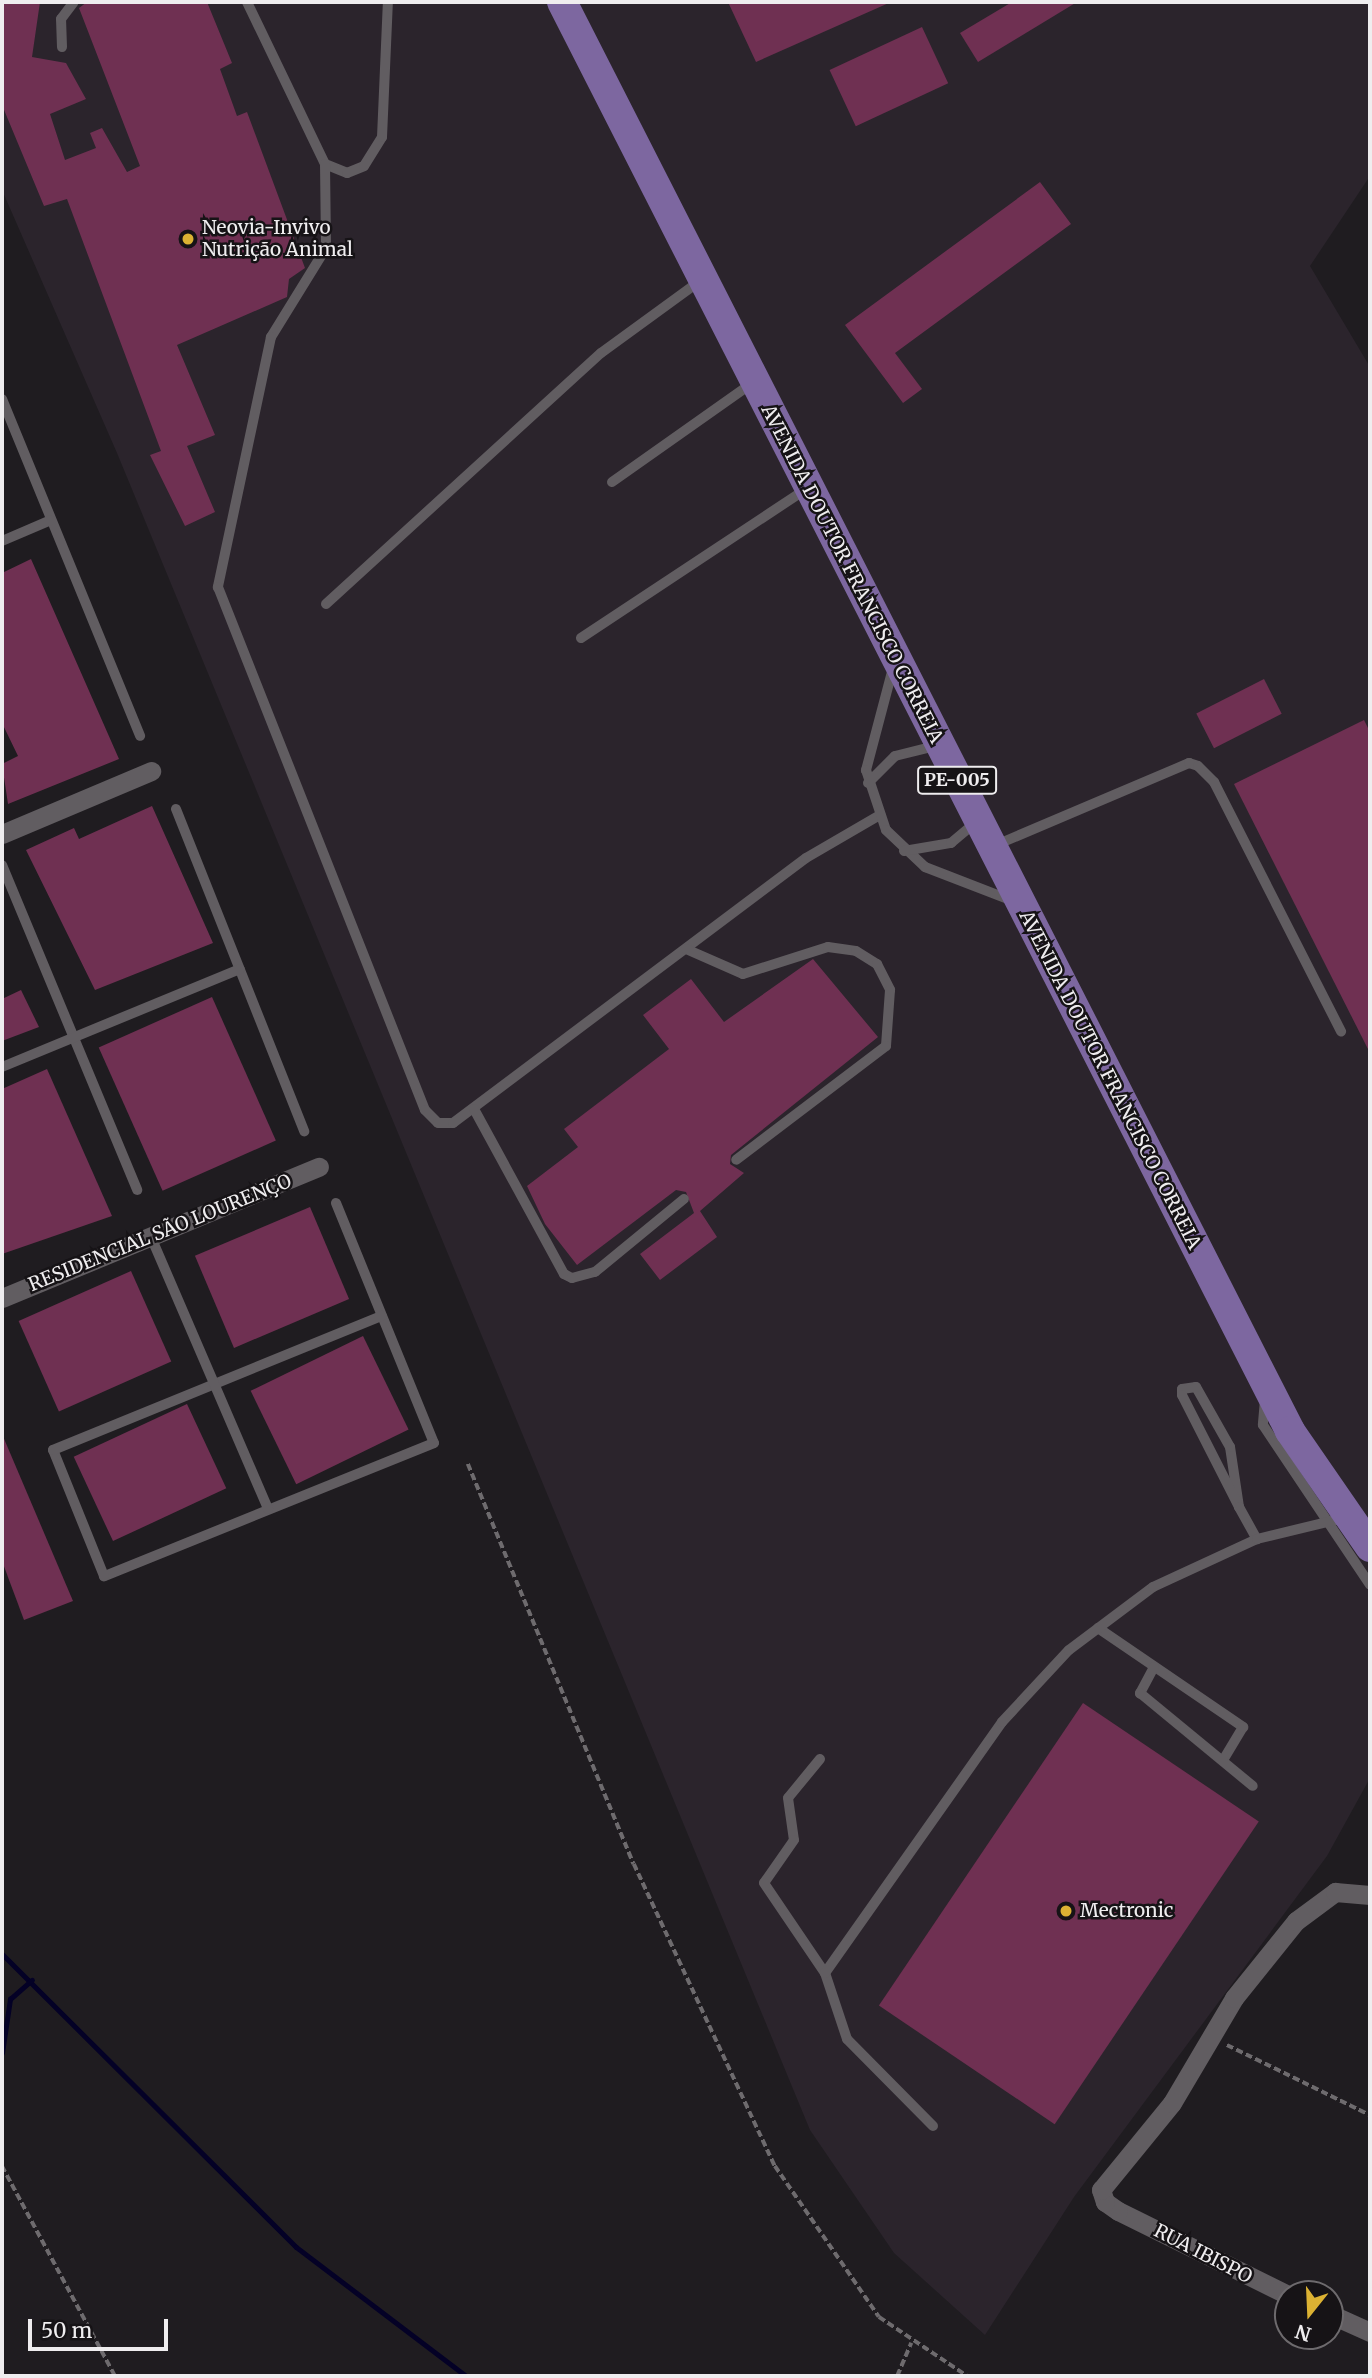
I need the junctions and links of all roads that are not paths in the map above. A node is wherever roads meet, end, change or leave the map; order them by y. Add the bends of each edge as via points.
1 (74, 2) edge
2 (247, 2) edge
3 (388, 2) edge
4 (562, 2) edge
5 (62, 47) dead end
6 (325, 164) junction
7 (702, 279) junction
8 (754, 382) junction
9 (2, 400) edge
10 (612, 482) dead end
11 (809, 487) junction
12 (51, 520) junction
13 (2, 541) edge
14 (326, 604) dead end
15 (581, 638) dead end
16 (895, 660) junction
17 (140, 736) dead end
18 (939, 746) junction
19 (151, 771) dead end
20 (868, 783) junction
21 (176, 809) dead end
22 (880, 815) junction
23 (978, 820) junction
24 (2, 835) edge
25 (991, 848) junction
26 (904, 851) junction
27 (2, 865) edge
28 (1019, 904) junction
29 (686, 949) junction
30 (240, 969) junction
31 (1341, 1031) dead end
32 (74, 1038) junction
33 (2, 1067) edge
34 (474, 1109) junction
35 (304, 1131) dead end
36 (736, 1160) dead end
37 (319, 1167) dead end
38 (137, 1190) dead end
39 (684, 1199) dead end
40 (336, 1203) dead end
41 (151, 1237) junction
42 (2, 1298) edge
43 (382, 1316) junction
44 (215, 1384) junction
45 (1239, 1507) junction
46 (268, 1509) junction
47 (1335, 1522) junction
48 (1257, 1539) junction
49 (1370, 1548) edge
50 (1370, 1585) edge
51 (1098, 1628) junction
52 (1154, 1667) junction
53 (1225, 1757) junction
54 (820, 1759) dead end
55 (1253, 1786) dead end
56 (1370, 1895) edge
57 (825, 1973) junction
58 (933, 2126) dead end
59 (1274, 2288) edge
60 (1344, 2320) edge
61 (1370, 2332) edge

1 - 5 lane via 61,19
2 - 6 lane
3 - 6 lane via 382,137 364,166 347,173
4 - 7 main road, AVENIDA DOUTOR FRANCISCO CORREIA / PE-005
6 - 34 lane via 326,248 271,337 218,587 419,1098 445,1126
7 - 8 main road, AVENIDA DOUTOR FRANCISCO CORREIA / PE-005
7 - 14 lane via 601,353
8 - 10 lane
8 - 11 main road, AVENIDA DOUTOR FRANCISCO CORREIA / PE-005
9 - 12 lane
11 - 15 lane
11 - 16 main road, AVENIDA DOUTOR FRANCISCO CORREIA / PE-005
12 - 13 lane
12 - 17 lane
16 - 18 main road, AVENIDA DOUTOR FRANCISCO CORREIA / PE-005
16 - 20 lane
18 - 20 lane via 895,756
18 - 23 main road, AVENIDA DOUTOR FRANCISCO CORREIA / PE-005
19 - 24 street
20 - 22 lane
21 - 30 lane
22 - 26 lane
22 - 29 lane via 806,858
23 - 25 main road, AVENIDA DOUTOR FRANCISCO CORREIA / PE-005
23 - 26 lane via 950,843
25 - 28 main road, AVENIDA DOUTOR FRANCISCO CORREIA / PE-005
25 - 31 lane via 1189,763 1198,766 1214,782
26 - 28 lane via 925,867
27 - 32 lane
28 - 47 main road, AVENIDA DOUTOR FRANCISCO CORREIA / PE-005
29 - 34 lane
29 - 36 lane via 743,974 828,947 856,951 877,964 890,990 887,1046
30 - 32 lane
30 - 35 lane
32 - 33 lane
32 - 38 lane
34 - 39 lane via 564,1274 595,1272
37 - 41 street, RESIDENCIAL SÃO LOURENÇO
40 - 43 lane
41 - 42 street, RESIDENCIAL SÃO LOURENÇO
41 - 44 lane
43 - 44 lane
43 - 46 lane via 434,1443
44 - 46 lane
44 - 46 lane via 53,1450 104,1576
45 - 45 lane via 1182,1395 1182,1389 1198,1391 1230,1447
45 - 48 lane
47 - 48 lane
47 - 49 main road, AVENIDA DOUTOR FRANCISCO CORREIA / PE-005
47 - 50 lane
48 - 51 lane via 1153,1587
51 - 52 lane
51 - 57 lane via 1002,1722
52 - 53 lane via 1140,1693
52 - 53 lane via 1243,1727
53 - 55 lane
54 - 57 lane via 788,1798 794,1840 764,1883
56 - 59 street, RUA IBISPO via 1335,1892 1296,1921 1211,2037 1172,2103 1101,2190 1118,2211
57 - 58 lane via 847,2039
60 - 61 street

